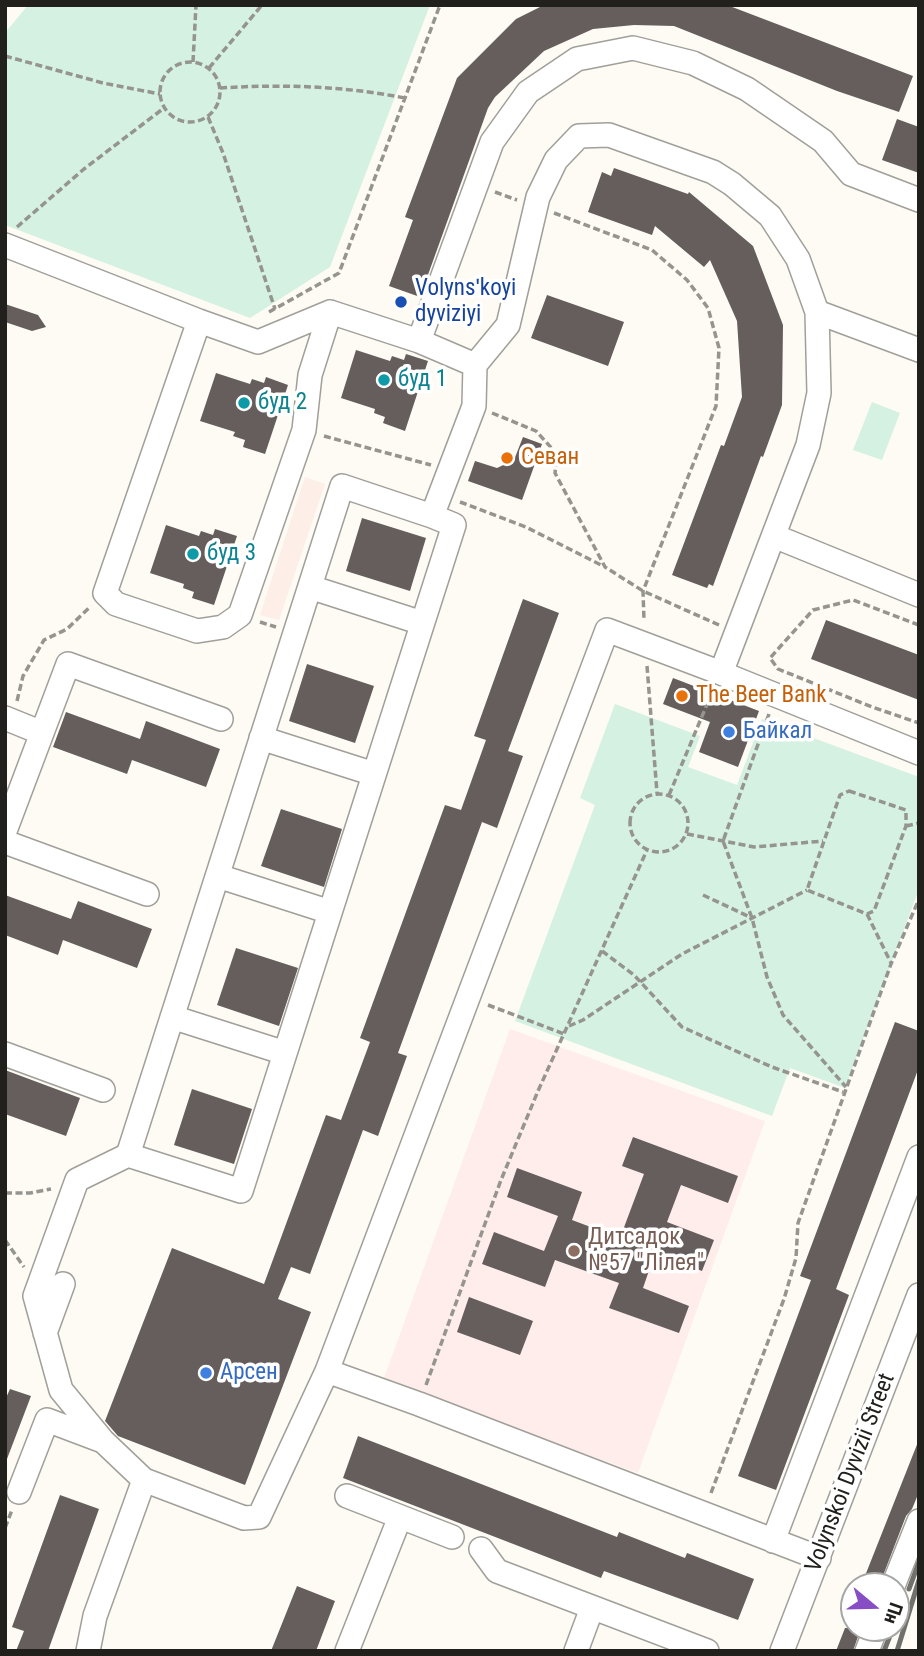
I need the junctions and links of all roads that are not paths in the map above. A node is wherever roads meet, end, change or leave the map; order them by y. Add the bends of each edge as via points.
1 (919, 200) edge
2 (7, 239) edge
3 (330, 312) junction
4 (817, 312) junction
5 (198, 321) junction
6 (419, 341) junction
7 (919, 350) edge
8 (475, 365) junction
9 (432, 516) junction
10 (774, 536) junction
11 (310, 587) junction
12 (919, 595) edge
13 (422, 623) junction
14 (721, 673) junction
15 (11, 710) edge
16 (221, 719) dead end
17 (42, 733) junction
18 (261, 738) junction
19 (919, 753) edge
20 (374, 774) junction
21 (5, 831) edge
22 (5, 842) edge
23 (218, 876) junction
24 (148, 894) dead end
25 (330, 912) junction
26 (172, 1017) junction
27 (285, 1053) junction
28 (5, 1054) edge
29 (103, 1090) dead end
30 (128, 1155) junction
31 (919, 1157) edge
32 (63, 1284) dead end
33 (919, 1295) edge
34 (45, 1333) junction
35 (327, 1371) junction
36 (103, 1441) junction
37 (144, 1480) junction
38 (19, 1492) dead end
39 (347, 1496) dead end
40 (400, 1517) junction
41 (919, 1521) edge
42 (452, 1537) dead end
43 (774, 1541) junction
44 (481, 1549) dead end
45 (819, 1558) junction
46 (899, 1572) edge
47 (592, 1608) junction
48 (88, 1651) edge
49 (347, 1651) edge
50 (576, 1651) edge
51 (706, 1651) edge
52 (782, 1651) edge

1 - 6 street via 851,174 823,141 747,89 692,63 634,48 577,59 528,92 492,142
2 - 5 street
3 - 5 street via 258,342
3 - 5 street via 310,375 304,430 240,615 223,627 197,631 116,604 105,593
3 - 6 street
4 - 7 street
4 - 8 street via 798,259 770,216 732,184 713,172 609,135 579,135 556,160 535,206 508,325
4 - 10 street via 819,393 808,445
6 - 8 street
8 - 9 street via 474,406
9 - 11 street via 342,486
9 - 13 street via 454,525
10 - 12 street
10 - 14 street
11 - 13 street
11 - 18 street
13 - 20 street
14 - 19 street
14 - 35 street via 607,630
15 - 17 street
16 - 17 street via 68,664
17 - 21 street
18 - 20 street
18 - 23 street
20 - 25 street
22 - 24 street
23 - 25 street
23 - 26 street
25 - 27 street
26 - 27 street
26 - 30 street
27 - 30 street via 241,1191
28 - 29 street
30 - 34 street via 77,1180 35,1296
31 - 43 street
32 - 34 street
33 - 45 street, Volynskoi Dyvizii Street
34 - 36 street via 61,1390
35 - 37 street via 259,1517 244,1518
35 - 43 street
36 - 37 street
36 - 38 street via 47,1420
37 - 48 street via 95,1616
39 - 40 street
40 - 42 street
40 - 49 street
41 - 46 street
43 - 45 street
44 - 47 street via 497,1571
45 - 52 street, Volynskoi Dyvizii Street
47 - 50 street
47 - 51 street

